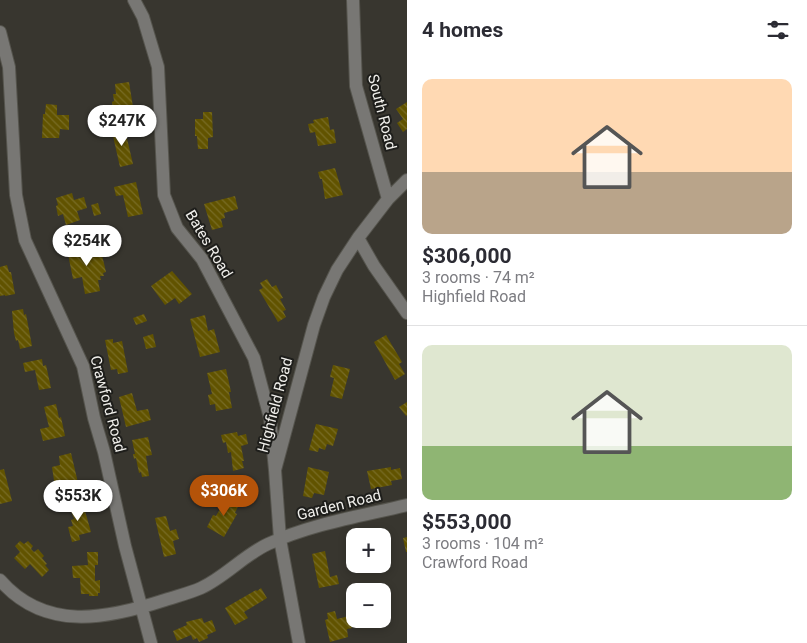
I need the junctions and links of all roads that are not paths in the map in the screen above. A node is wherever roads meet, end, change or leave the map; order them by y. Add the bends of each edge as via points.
1 (134, 0) edge
2 (353, 0) edge
3 (0, 32) edge
4 (407, 180) edge
5 (388, 199) junction
6 (358, 238) junction
7 (407, 313) edge
8 (275, 470) junction
9 (407, 505) edge
10 (280, 539) junction
11 (0, 580) edge
12 (141, 608) junction
13 (151, 643) edge
14 (299, 643) edge

1 - 8 street, Bates Road via 143,17 158,67 164,195 177,228 202,259 254,358 270,418
2 - 5 street, South Road via 356,86
3 - 12 street, Crawford Road via 9,67 16,195 25,240 83,366
4 - 5 street, Highfield Road
5 - 6 street, Highfield Road
6 - 7 street
6 - 8 street, Highfield Road via 324,297
8 - 10 street, Highfield Road
9 - 10 street, Garden Road via 302,530
10 - 12 street via 202,588
10 - 14 street
11 - 12 street via 44,612 74,618
12 - 13 street, Crawford Road

